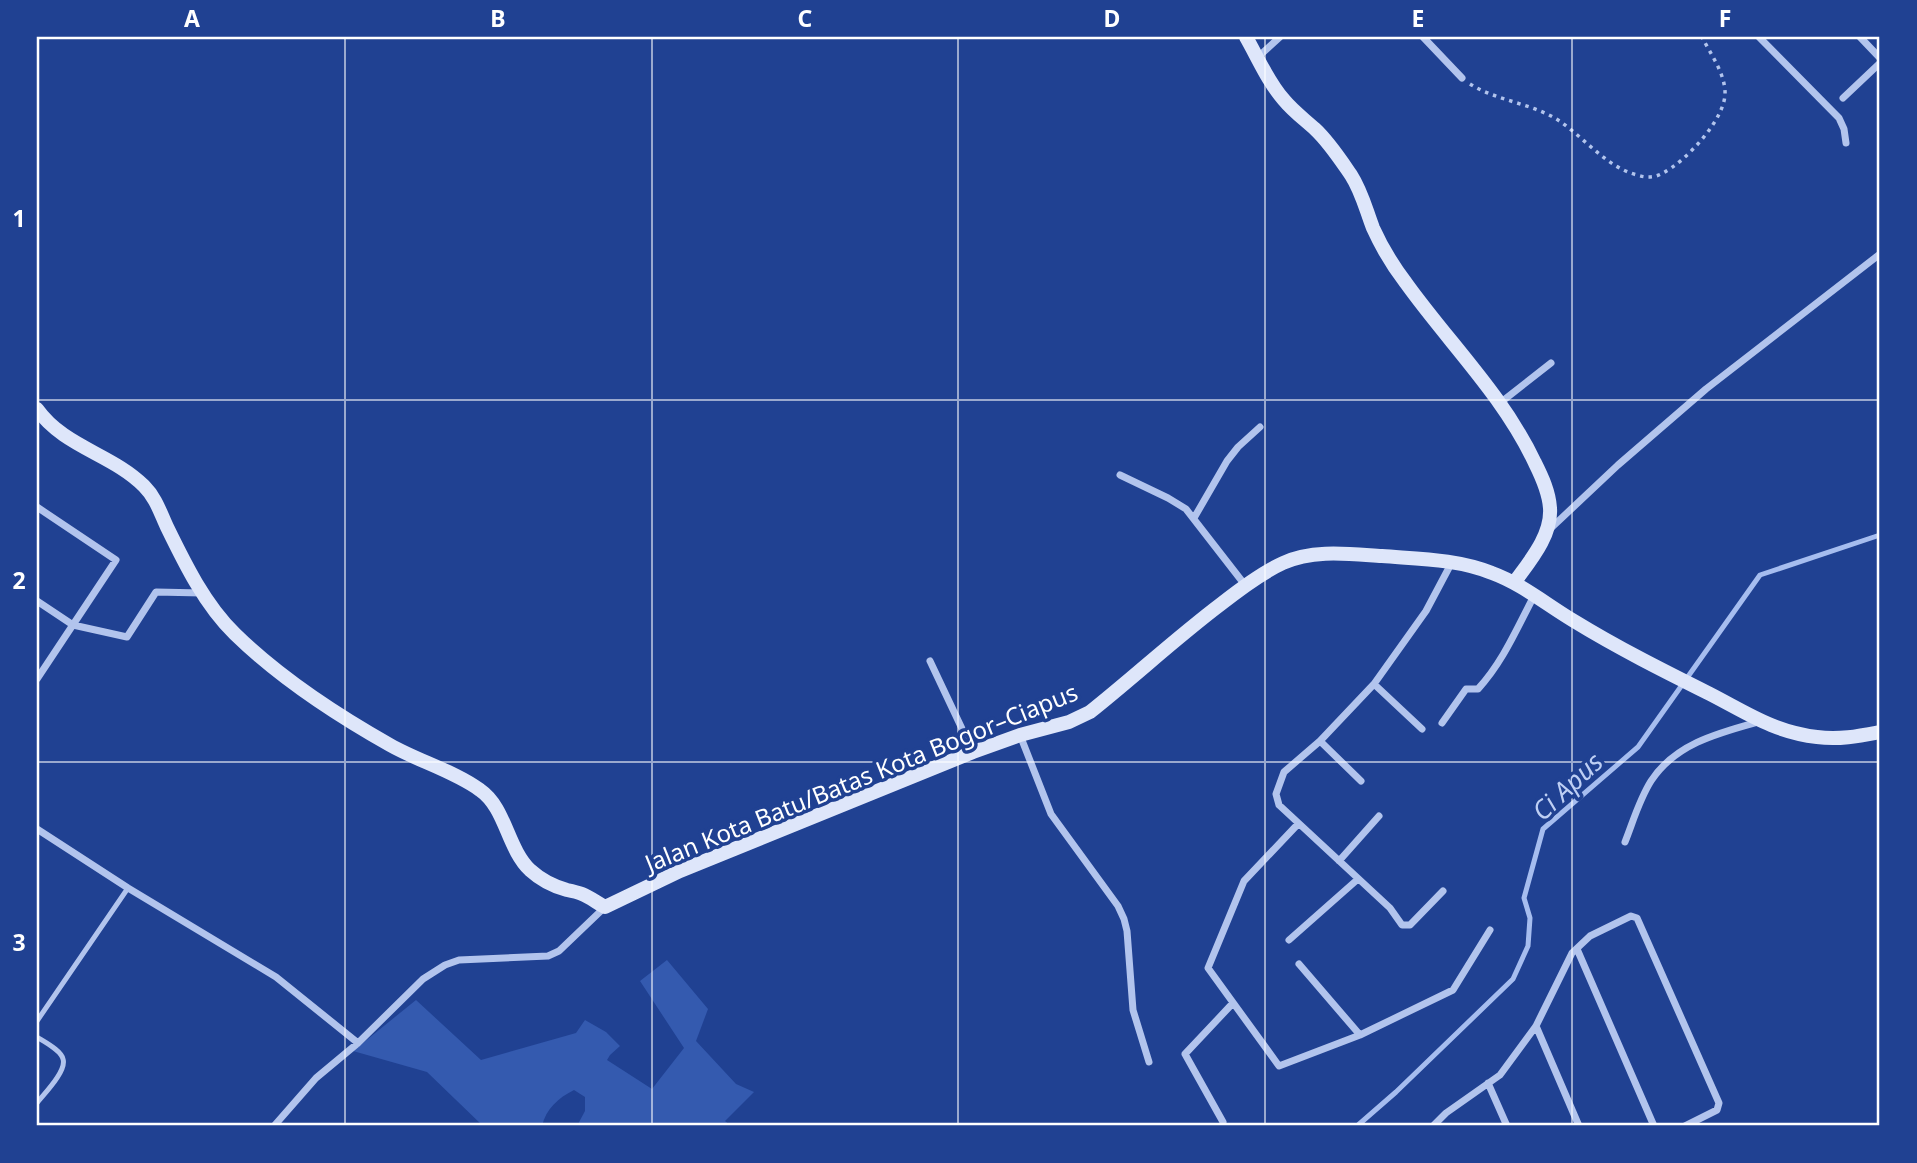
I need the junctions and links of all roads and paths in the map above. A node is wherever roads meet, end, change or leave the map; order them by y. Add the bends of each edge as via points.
1 (1246, 37) edge
2 (1280, 37) edge
3 (1423, 37) edge
4 (1702, 37) edge
5 (1759, 37) edge
6 (1860, 37) edge
7 (1258, 57) junction
8 (1880, 61) edge
9 (1462, 78) joint
10 (1843, 98) dead end
11 (1846, 143) dead end
12 (1880, 254) edge
13 (1551, 363) dead end
14 (1500, 403) junction
15 (37, 410) edge
16 (1260, 426) dead end
17 (1120, 475) dead end
18 (37, 508) edge
19 (1194, 518) junction
20 (1544, 535) junction
21 (1452, 562) junction
22 (1514, 583) junction
23 (1245, 586) junction
24 (203, 593) junction
25 (1534, 596) junction
26 (37, 601) edge
27 (73, 625) junction
28 (930, 661) dead end
29 (37, 679) edge
30 (1374, 684) junction
31 (1759, 721) junction
32 (1442, 723) dead end
33 (1422, 729) dead end
34 (1880, 732) edge
35 (1020, 735) junction
36 (1320, 741) junction
37 (973, 752) junction
38 (1361, 781) dead end
39 (1378, 816) dead end
40 (1298, 824) junction
41 (37, 830) edge
42 (1625, 842) dead end
43 (1339, 861) junction
44 (1358, 879) junction
45 (128, 888) junction
46 (1443, 891) dead end
47 (605, 907) junction
48 (1490, 930) dead end
49 (1289, 940) dead end
50 (1577, 949) junction
51 (1299, 964) dead end
52 (1233, 1003) junction
53 (37, 1021) edge
54 (1536, 1026) junction
55 (1360, 1035) junction
56 (37, 1037) edge
57 (358, 1043) junction
58 (1149, 1062) dead end
59 (1488, 1083) junction
60 (37, 1103) edge
61 (1223, 1122) dead end
62 (274, 1126) edge
63 (1435, 1126) edge
64 (1507, 1126) edge
65 (1579, 1126) edge
66 (1654, 1126) edge
67 (1685, 1126) edge

1 - 7 main road
2 - 7 street
3 - 9 street
4 - 9 path via 1723,81 1724,102 1704,136 1682,159 1650,178 1623,170 1549,115 1483,91
5 - 11 street via 1839,118
6 - 8 street
7 - 14 main road via 1286,103 1327,141 1353,178 1378,238 1404,280
8 - 10 street
12 - 20 street via 1706,389
13 - 14 street
14 - 20 main road via 1531,453 1549,497 1551,512
15 - 24 main road via 71,441 143,485 155,499
16 - 19 street via 1227,461
17 - 19 street via 1179,504
18 - 27 street via 116,560
19 - 23 street
20 - 22 main road
21 - 22 main road, Jalan Kota Batu/Batas Kota Bogor–Ciapus
21 - 23 main road, Jalan Kota Batu/Batas Kota Bogor–Ciapus via 1313,555 1283,563
21 - 30 street via 1426,611
22 - 25 main road, Jalan Kota Batu/Batas Kota Bogor–Ciapus
23 - 35 main road, Jalan Kota Batu/Batas Kota Bogor–Ciapus via 1090,712
24 - 27 street via 156,592 127,637
24 - 47 main road via 234,633 291,681 391,746 484,792 521,859 541,879 582,893
25 - 31 main road, Jalan Kota Batu/Batas Kota Bogor–Ciapus via 1632,655
25 - 32 street via 1504,655 1478,689 1466,689
26 - 27 street
27 - 29 street
28 - 37 street
30 - 33 street
30 - 36 street
31 - 34 main road via 1817,737 1843,739
31 - 42 street via 1710,737 1665,764 1641,801
35 - 37 main road, Jalan Kota Batu/Batas Kota Bogor–Ciapus
35 - 58 street via 1051,814 1124,919 1133,1010
36 - 38 street
36 - 40 street via 1284,772 1276,794 1279,805
37 - 47 main road, Jalan Kota Batu/Batas Kota Bogor–Ciapus via 680,871
39 - 43 street
40 - 43 street
40 - 52 street via 1244,881 1208,968
41 - 45 street
43 - 44 street
44 - 46 street via 1402,925 1410,925
44 - 49 street
45 - 53 lane
45 - 57 street via 276,977
47 - 57 street via 548,956 459,960 445,965 424,979
48 - 55 street via 1453,990
50 - 54 street
50 - 66 street
50 - 67 street via 1590,936 1631,916 1637,918 1719,1103 1717,1110
51 - 55 street
52 - 55 street via 1279,1066
52 - 61 street via 1185,1054
54 - 59 street via 1500,1075
54 - 65 street
56 - 60 lane via 63,1059 63,1069
57 - 62 street via 316,1078
59 - 63 street
59 - 64 street

